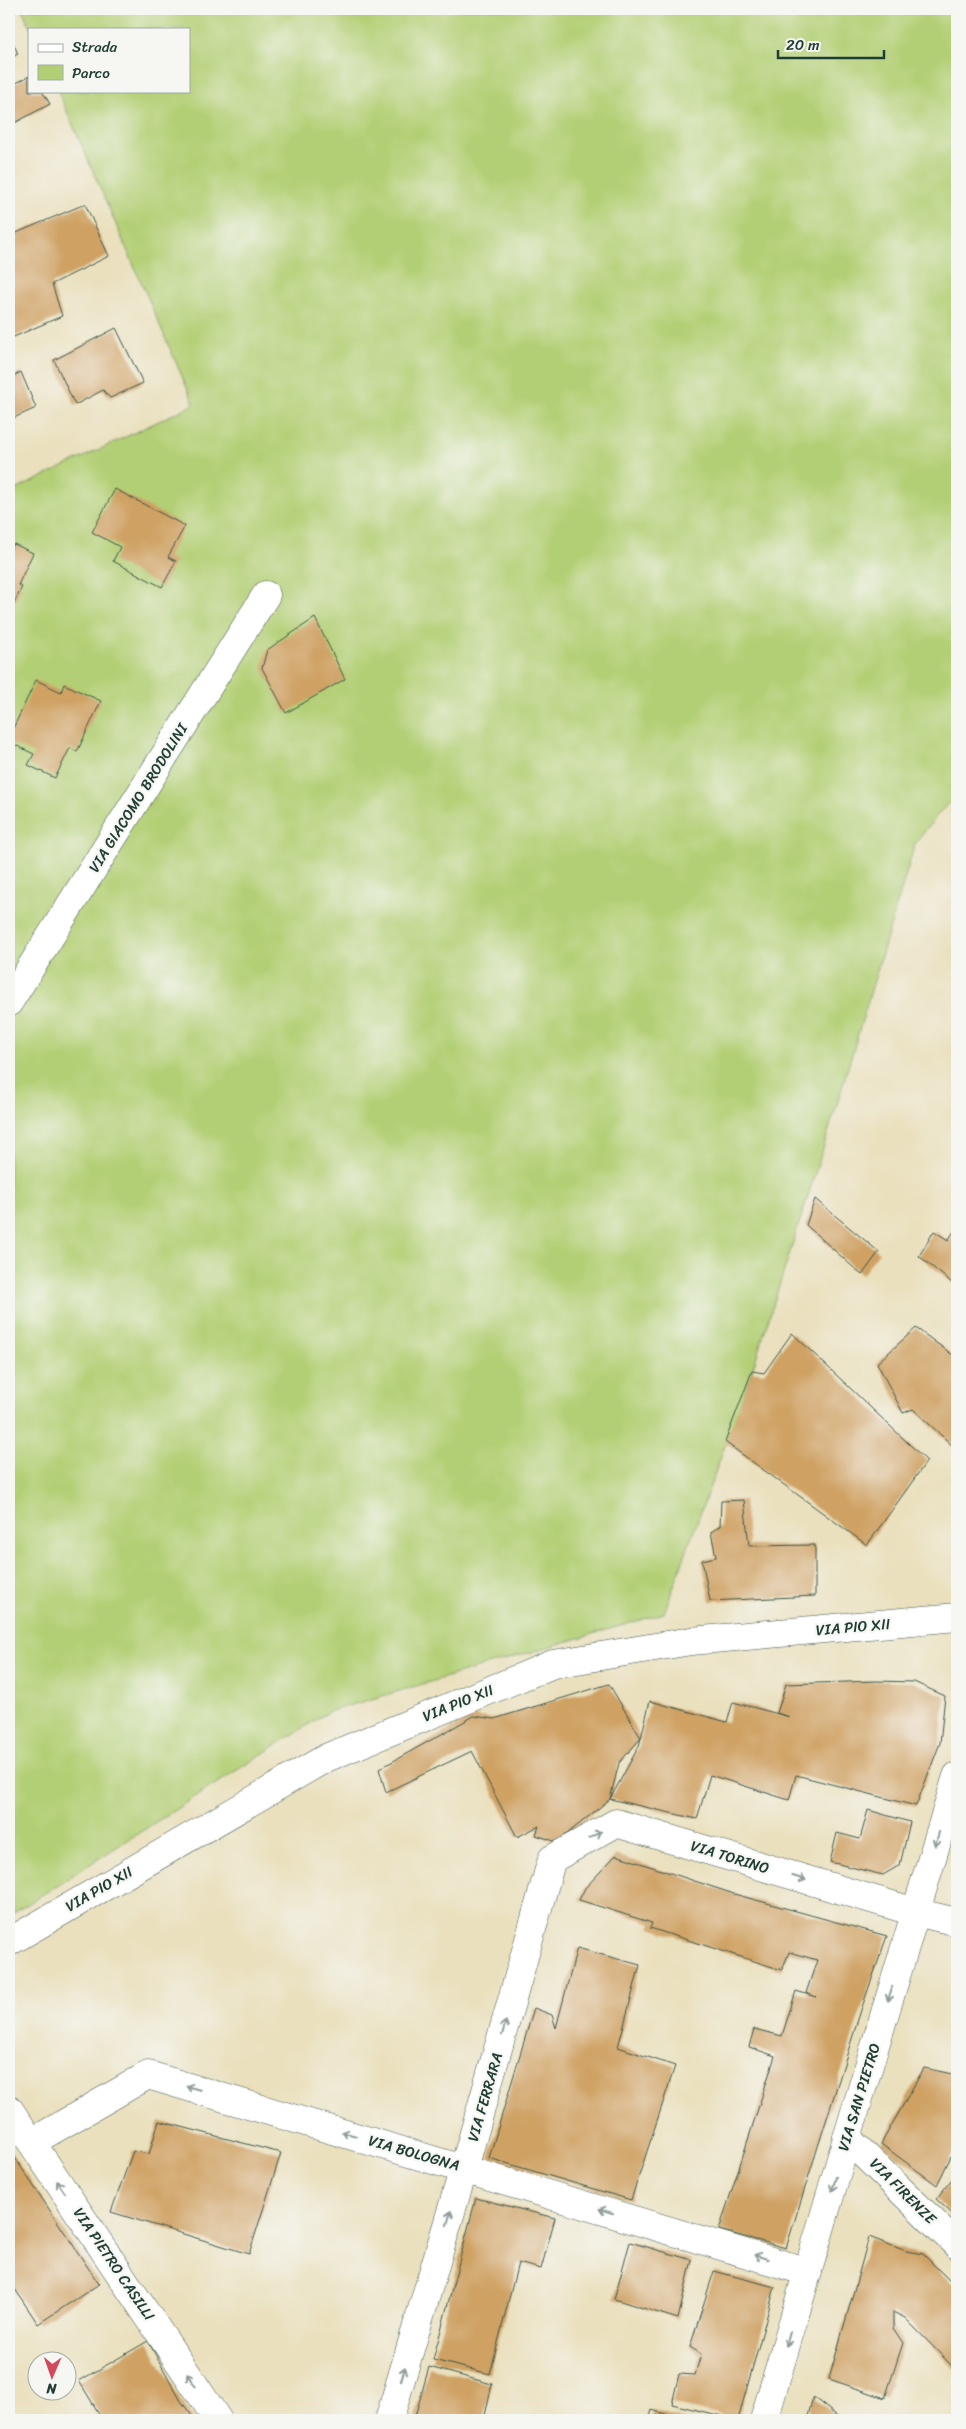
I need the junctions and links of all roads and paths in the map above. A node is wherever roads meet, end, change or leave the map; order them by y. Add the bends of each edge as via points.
1 (266, 595) dead end
2 (9, 1002) edge
3 (957, 1617) edge
4 (957, 1776) edge
5 (552, 1859) joint
6 (914, 1912) junction
7 (957, 1922) edge
8 (9, 1942) edge
9 (9, 2109) edge
10 (847, 2138) junction
11 (32, 2142) junction
12 (464, 2168) junction
13 (957, 2245) edge
14 (808, 2272) junction
15 (218, 2420) edge
16 (388, 2420) edge
17 (764, 2420) edge

1 - 2 street, VIA GIACOMO BRODOLINI
3 - 8 street, VIA PIO XII via 691,1641 553,1664 326,1758
4 -> 6 street, VIA SAN PIETRO
5 -> 6 street, VIA TORINO via 616,1823
12 -> 5 street, VIA FERRARA
6 - 7 street, VIA TORINO
6 -> 10 street, VIA SAN PIETRO
9 - 11 street, VIA PIETRO CASILLI
10 - 13 street, VIA FIRENZE
10 -> 14 street, VIA SAN PIETRO
12 -> 11 street, VIA BOLOGNA via 148,2075
15 -> 11 street, VIA PIETRO CASILLI
14 -> 12 street, VIA BOLOGNA
16 -> 12 street, VIA FERRARA
14 -> 17 street, VIA SAN PIETRO

